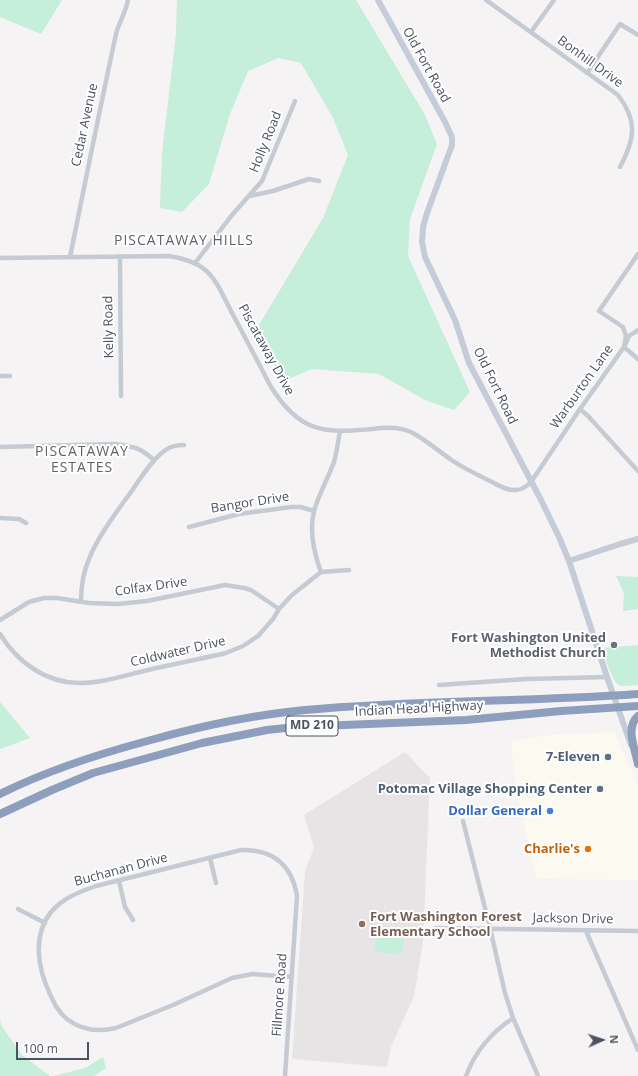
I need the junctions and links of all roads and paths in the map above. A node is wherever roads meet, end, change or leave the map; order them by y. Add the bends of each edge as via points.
1 (128, 0) edge
2 (378, 0) edge
3 (486, 0) edge
4 (554, 0) edge
5 (531, 32) junction
6 (638, 36) edge
7 (586, 73) junction
8 (295, 102) dead end
9 (620, 167) dead end
10 (319, 181) dead end
11 (250, 196) junction
12 (638, 254) edge
13 (120, 256) junction
14 (70, 257) junction
15 (0, 258) edge
16 (195, 263) junction
17 (638, 330) edge
18 (624, 347) junction
19 (638, 359) edge
20 (0, 376) edge
21 (10, 376) dead end
22 (121, 396) dead end
23 (580, 409) junction
24 (340, 431) junction
25 (184, 445) dead end
26 (0, 447) edge
27 (154, 460) junction
28 (638, 471) edge
29 (531, 482) junction
30 (314, 511) junction
31 (0, 518) edge
32 (26, 523) dead end
33 (189, 526) dead end
34 (638, 540) edge
35 (569, 561) junction
36 (349, 570) dead end
37 (321, 572) junction
38 (81, 601) junction
39 (279, 609) junction
40 (0, 620) edge
41 (0, 634) edge
42 (606, 677) junction
43 (439, 685) dead end
44 (638, 694) edge
45 (614, 696) junction
46 (638, 706) edge
47 (618, 707) junction
48 (638, 716) edge
49 (638, 764) edge
50 (0, 794) edge
51 (0, 814) edge
52 (463, 821) dead end
53 (210, 858) junction
54 (119, 881) junction
55 (216, 883) dead end
56 (18, 909) dead end
57 (296, 915) joint
58 (133, 920) dead end
59 (45, 923) junction
60 (436, 928) dead end
61 (490, 928) junction
62 (586, 931) junction
63 (638, 931) edge
64 (292, 977) junction
65 (513, 1018) junction
66 (638, 1050) edge
67 (285, 1076) edge
68 (466, 1076) edge
69 (538, 1076) edge

1 - 14 street, Cedar Avenue via 117,29
2 - 29 main road, Old Fort Road via 445,122 452,141 423,227 425,257 455,320 469,363
3 - 5 street, Bonhill Drive
4 - 5 street
5 - 7 street, Bonhill Drive
6 - 7 street via 620,24
7 - 9 street, Bonhill Drive via 618,95 632,117 632,141
8 - 11 street, Holly Road via 262,181
10 - 11 street via 309,179 279,190
11 - 16 street, Holly Road
12 - 18 street, Warburton Lane via 598,311 623,327 626,336
13 - 14 street, Piscataway Drive
13 - 16 street, Piscataway Drive via 169,256
13 - 22 street, Kelly Road
14 - 15 street, Piscataway Drive
16 - 24 street, Piscataway Drive via 208,272 214,281 271,387 284,405 305,424
17 - 18 street via 629,336
18 - 19 street
18 - 23 street, Warburton Lane
20 - 21 street
23 - 28 street
23 - 29 street, Warburton Lane
24 - 29 street, Piscataway Drive via 385,427 406,430 465,468 503,488 520,490
24 - 30 street via 334,460
25 - 27 street via 167,448
26 - 27 street via 116,444 141,449
27 - 38 street via 91,553 83,581
29 - 35 main road, Old Fort Road
30 - 33 street, Bangor Drive via 291,507 239,514
30 - 37 street via 313,544
31 - 32 street via 20,519
34 - 35 main road
35 - 42 main road, Old Fort Road
36 - 37 street
37 - 39 street, Coldwater Drive
38 - 39 street, Colfax Drive via 131,603 225,585 250,590
38 - 40 street, Colfax Drive via 44,598 24,604
39 - 41 street, Coldwater Drive via 270,624 258,636 226,653 101,681 62,681 46,676 17,656
42 - 43 street
42 - 45 main road, Old Fort Road
44 - 45 highway, Indian Head Highway / MD 210
45 - 47 main road, Old Fort Road
45 - 50 highway, Indian Head Highway / MD 210 via 304,710 236,720 169,735 84,759
46 - 47 highway, Indian Head Highway / MD 210
47 - 49 main road, Old Fort Road
47 - 51 highway, Indian Head Highway / MD 210 via 466,720 295,727 245,734 202,743 94,773
48 - 49 highway via 630,728
52 - 61 street
53 - 54 street, Buchanan Drive
53 - 55 street
53 - 57 street, Buchanan Drive via 251,850 273,857 284,866 293,879 297,896
54 - 58 street via 125,907
54 - 59 street, Buchanan Drive via 75,893 58,905
56 - 59 street
57 - 64 street, Fillmore Road
59 - 64 street, Buchanan Drive via 40,938 39,958 46,985 58,1010 66,1018 89,1029 116,1028 232,978 252,974
60 - 61 street, Jackson Drive
61 - 62 street, Jackson Drive
61 - 65 street
62 - 63 street, Jackson Drive
62 - 66 street
64 - 67 street, Fillmore Road
65 - 68 street via 488,1039 474,1057
65 - 69 street

